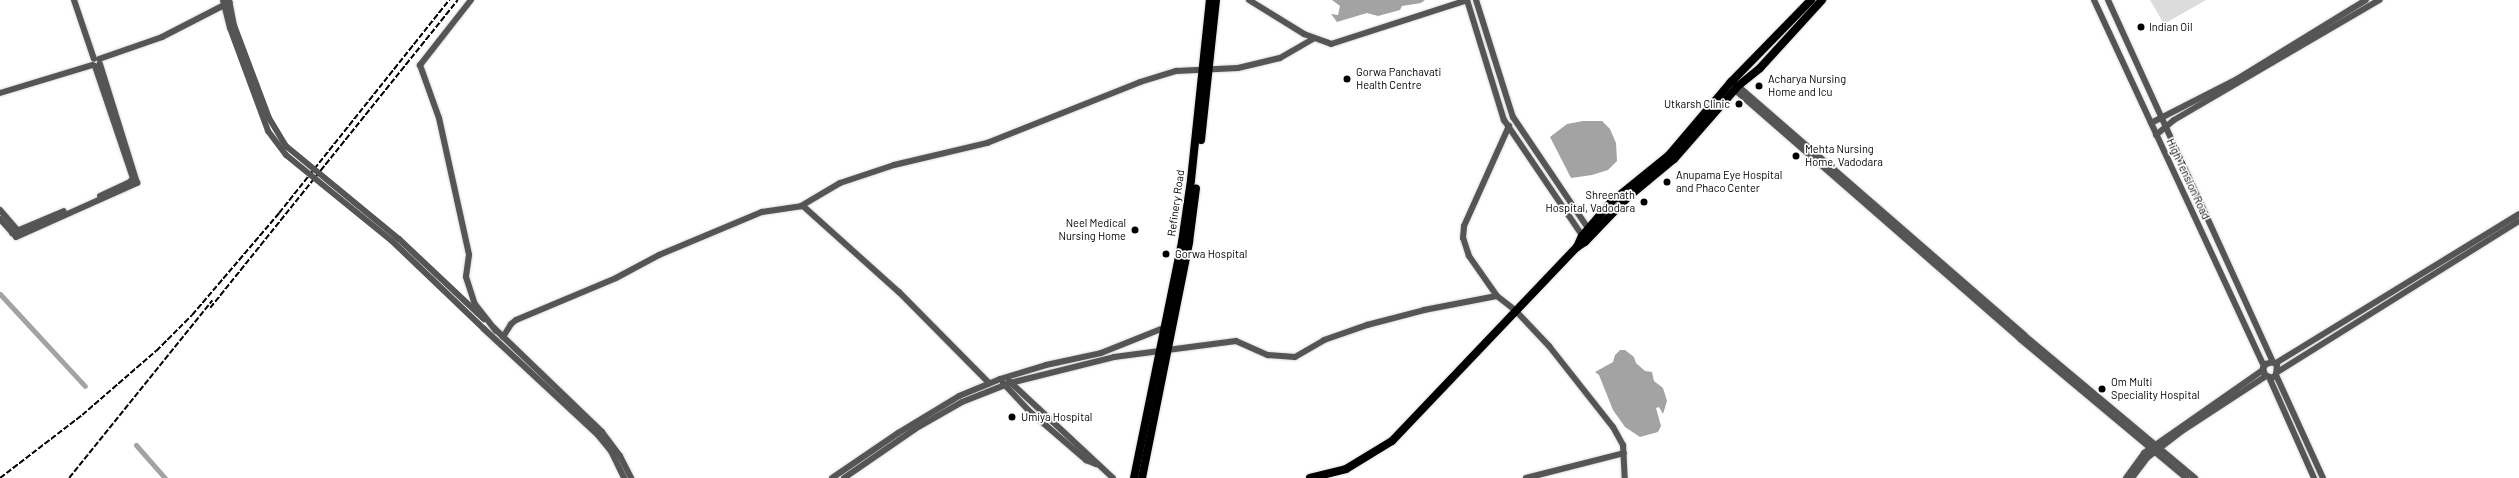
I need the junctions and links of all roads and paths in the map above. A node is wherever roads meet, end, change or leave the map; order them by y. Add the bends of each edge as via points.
1 (74, 0) edge
2 (78, 0) edge
3 (471, 0) edge
4 (1210, 0) edge
5 (1216, 0) edge
6 (1249, 0) edge
7 (1467, 0) edge
8 (1476, 0) edge
9 (1811, 0) edge
10 (1822, 0) edge
11 (2094, 0) edge
12 (2108, 0) edge
13 (2366, 0) edge
14 (2379, 0) edge
15 (226, 2) edge
16 (232, 27) junction
17 (1314, 38) junction
18 (97, 61) junction
19 (1205, 69) junction
20 (1736, 88) junction
21 (0, 90) edge
22 (0, 93) edge
23 (1513, 116) junction
24 (2162, 118) junction
25 (2151, 123) junction
26 (2166, 126) junction
27 (1509, 127) junction
28 (2156, 135) junction
29 (801, 206) junction
30 (0, 210) edge
31 (2519, 214) edge
32 (0, 219) edge
33 (2519, 221) edge
34 (1591, 231) junction
35 (17, 232) junction
36 (1584, 238) junction
37 (1497, 296) junction
38 (1515, 310) junction
39 (1169, 326) junction
40 (496, 331) junction
41 (504, 337) junction
42 (1164, 352) junction
43 (2274, 363) junction
44 (2266, 372) junction
45 (2278, 373) junction
46 (1003, 378) junction
47 (989, 383) junction
48 (1007, 384) junction
49 (2154, 450) junction
50 (1624, 453) junction
51 (851, 469) junction
52 (624, 478) edge
53 (631, 478) edge
54 (832, 478) edge
55 (844, 478) edge
56 (1113, 478) edge
57 (1134, 478) edge
58 (1142, 478) edge
59 (1310, 478) edge
60 (1526, 478) edge
61 (1625, 478) edge
62 (2126, 478) edge
63 (2132, 478) edge
64 (2186, 478) edge
65 (2195, 478) edge
66 (2314, 478) edge
67 (2323, 478) edge

1 - 18 street
2 - 18 street
3 - 40 street via 420,65 439,118 470,257 466,277 475,304
4 - 19 main road, Refinery Road
5 - 19 main road, Refinery Road
6 - 17 street
7 - 17 street via 1330,44
7 - 27 street via 1502,113
8 - 23 street
9 - 34 main road via 1731,82 1669,155 1611,202
10 - 20 main road via 1760,68
11 - 25 street, High Tension Road
12 - 24 street, High Tension Road
13 - 24 street via 2237,79
14 - 26 street
15 - 16 street
15 - 18 street via 178,30
16 - 40 street, bridge via 269,118 286,146 399,239
16 - 52 street, bridge via 266,125 283,152 392,241 598,436 611,451
17 - 19 street via 1280,58 1238,68
18 - 21 street
18 - 22 street
18 - 35 street via 132,180
19 - 29 street via 1173,72 1140,82 980,145 894,165 840,183
19 - 39 main road, Refinery Road
20 - 34 main road via 1674,159
20 - 49 street
23 - 27 street
23 - 34 street
24 - 25 street
24 - 26 street, High Tension Road
25 - 28 street, High Tension Road
26 - 28 street
26 - 43 street, High Tension Road
27 - 36 street
27 - 37 street via 1464,226 1463,238 1470,256
28 - 44 street, High Tension Road
29 - 41 street via 762,212 659,255 616,278 516,320
29 - 47 street via 899,292
30 - 35 street
31 - 43 street
32 - 35 street
33 - 45 street
34 - 36 main road
36 - 38 main road
37 - 38 street
37 - 42 street via 1424,310 1367,325 1324,340 1295,357 1268,355 1236,341
38 - 50 street via 1549,346 1613,427
38 - 59 main road via 1392,441 1369,458 1346,469
39 - 42 main road, Refinery Road
39 - 46 street via 1101,353
40 - 41 street
41 - 53 street via 602,432 620,456
42 - 48 street via 1114,357
42 - 57 main road, Refinery Road
42 - 58 main road, Refinery Road
43 - 44 street
43 - 45 street, High Tension Road
44 - 45 street
44 - 49 street
44 - 66 street, High Tension Road
45 - 67 street, High Tension Road
46 - 47 street
46 - 48 street
47 - 51 street via 959,396 912,424
48 - 51 street via 962,402
48 - 56 street
49 - 62 street
49 - 63 street
49 - 64 street
49 - 65 street
50 - 60 street
50 - 61 street
51 - 54 street
51 - 55 street

